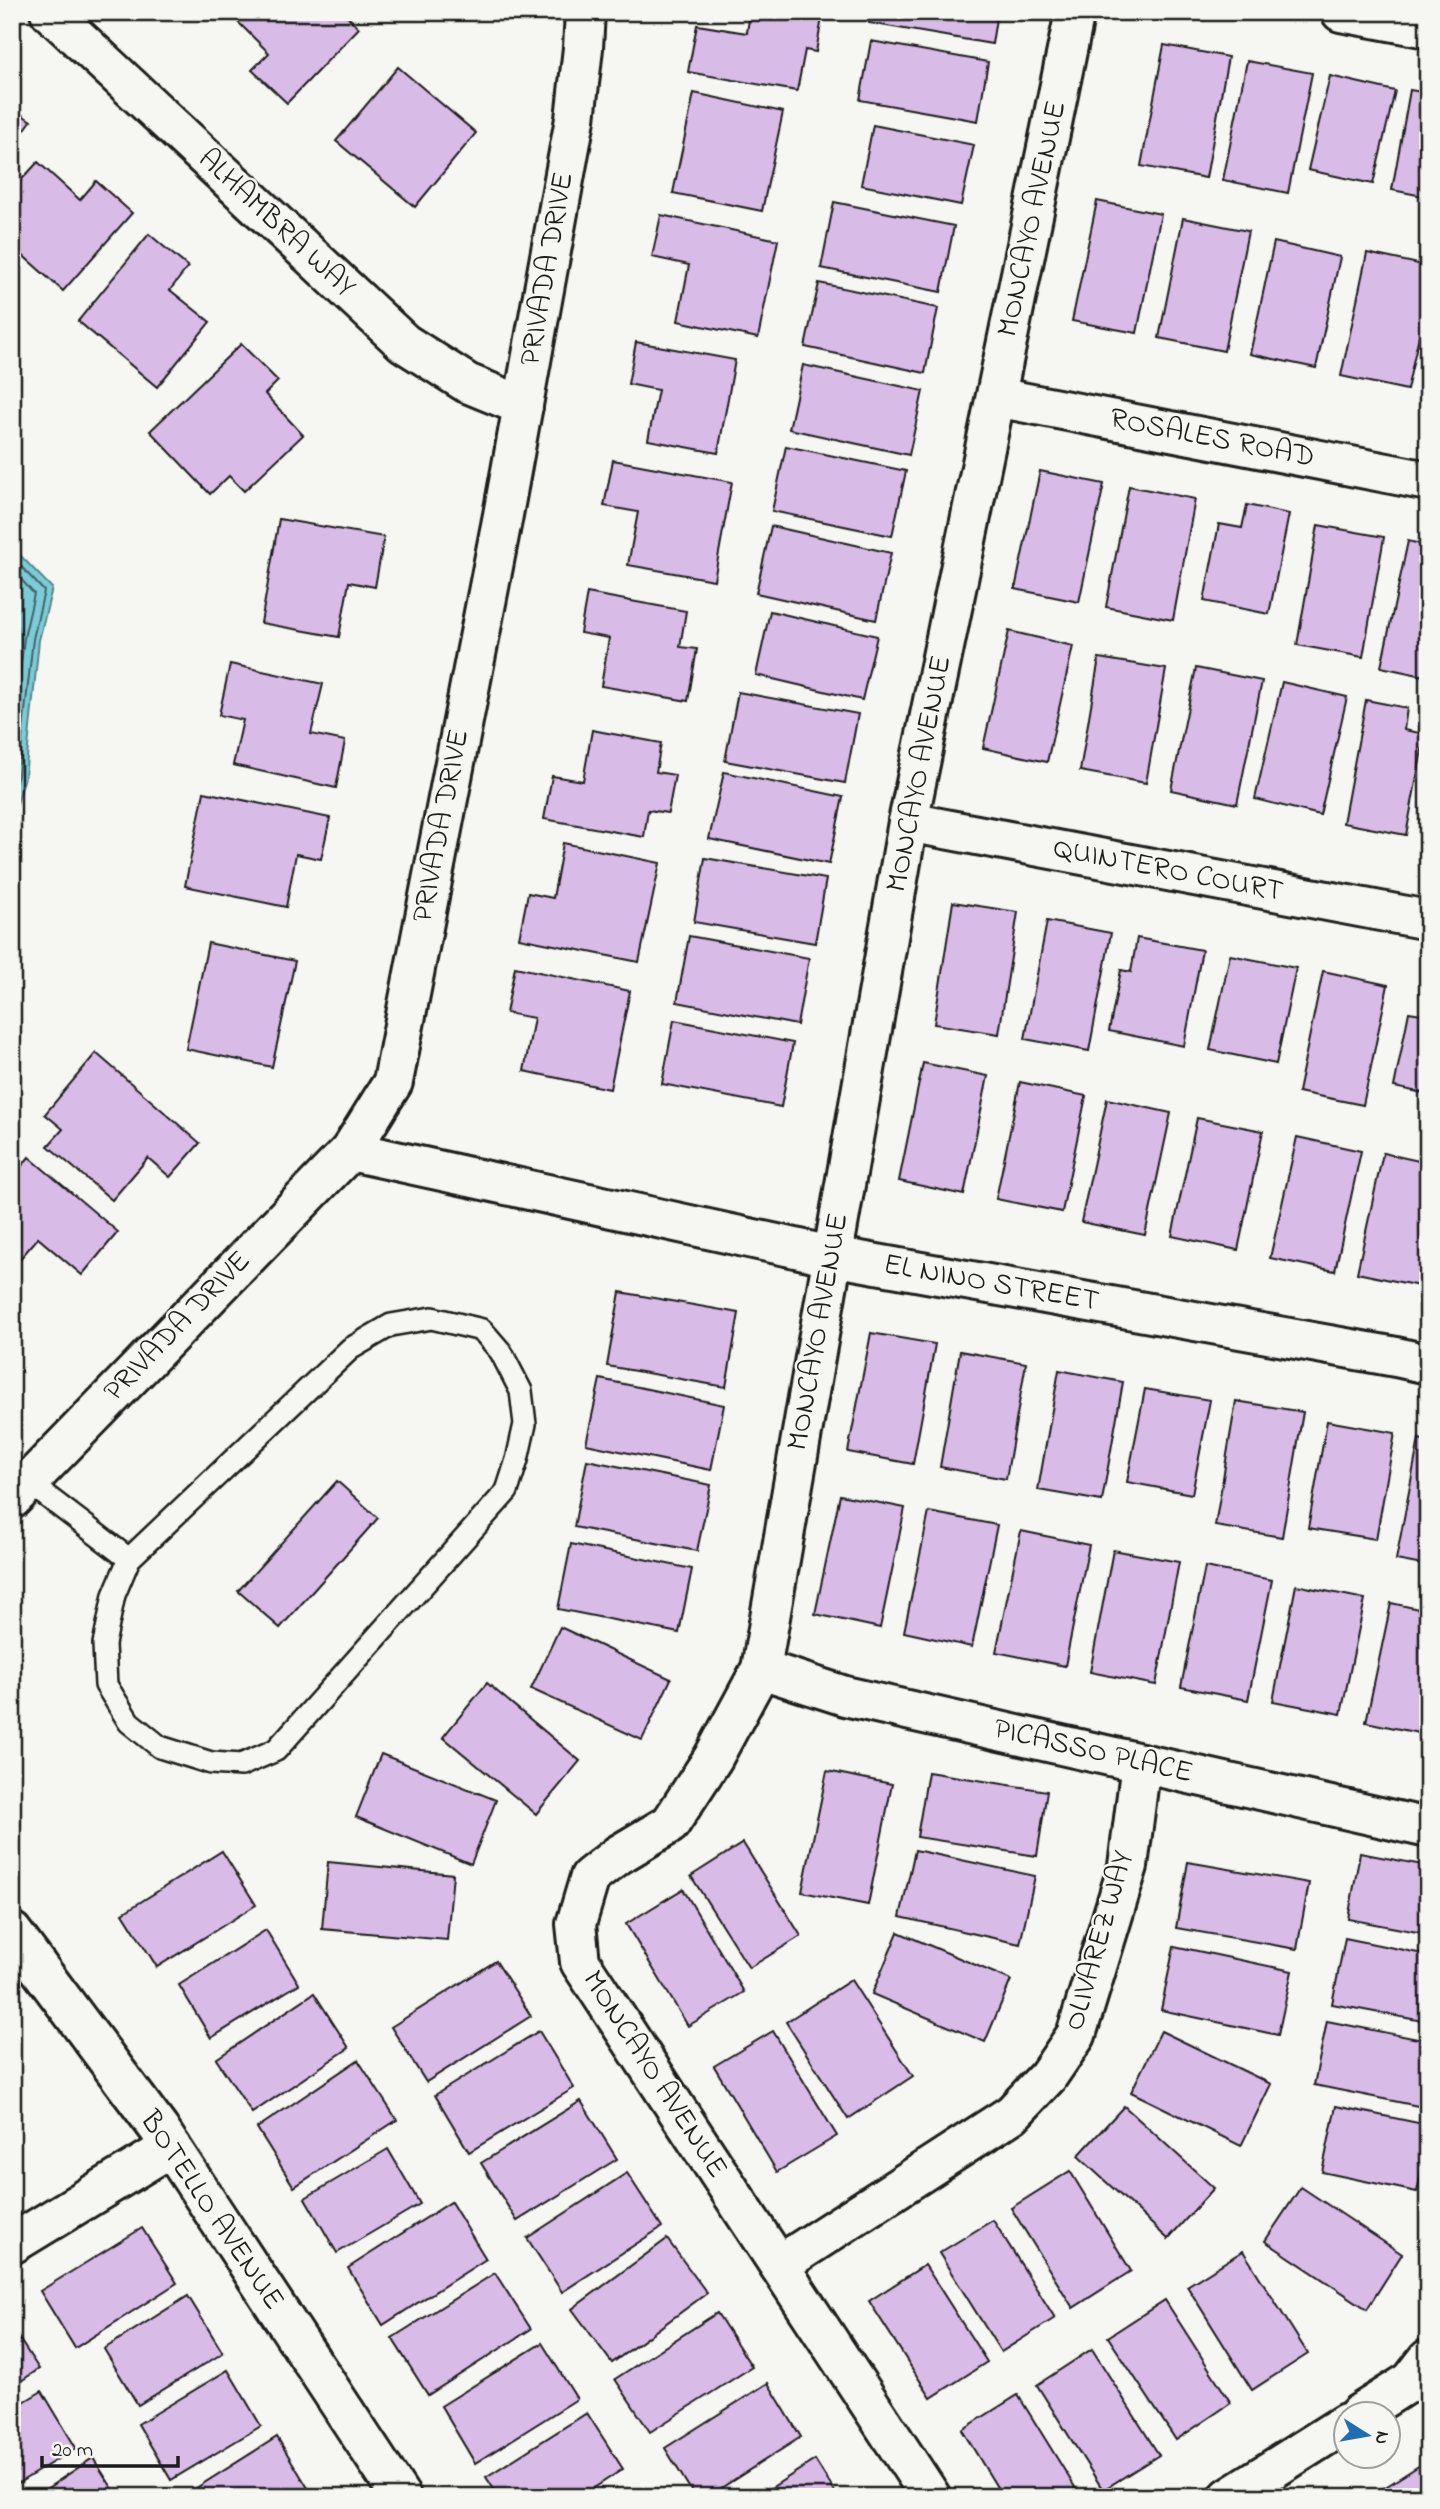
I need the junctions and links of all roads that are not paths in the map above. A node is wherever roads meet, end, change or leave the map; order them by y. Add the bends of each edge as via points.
1 (50, 12) edge
2 (585, 12) edge
3 (1075, 12) edge
4 (1342, 12) edge
5 (1428, 28) edge
6 (996, 397) junction
7 (523, 406) junction
8 (1428, 481) edge
9 (908, 822) junction
10 (1428, 920) edge
11 (350, 1151) junction
12 (832, 1256) junction
13 (1428, 1364) edge
14 (20, 1490) edge
15 (129, 1559) junction
16 (761, 1669) junction
17 (1141, 1763) junction
18 (1428, 1828) edge
19 (12, 1932) edge
20 (171, 2147) junction
21 (12, 2244) edge
22 (779, 2265) junction
23 (1428, 2359) edge
24 (1381, 2400) edge
25 (1332, 2432) edge
26 (401, 2497) edge
27 (931, 2497) edge
28 (1229, 2497) edge

1 - 7 street, ALHAMBRA WAY via 404,343 467,383
2 - 7 street, PRIVADA DRIVE via 575,120
3 - 6 street, MONCAYO AVENUE
4 - 5 street
6 - 8 street, ROSALES ROAD
6 - 9 street, MONCAYO AVENUE
7 - 11 street, PRIVADA DRIVE via 393,1082
9 - 10 street, QUINTERO COURT
9 - 12 street, MONCAYO AVENUE
11 - 12 street, EL NINO STREET
11 - 14 street, PRIVADA DRIVE
12 - 13 street, EL NINO STREET
12 - 16 street, MONCAYO AVENUE
14 - 15 lane
15 - 15 lane via 350,1349 391,1325 432,1318 482,1330 501,1352 521,1391 525,1423 507,1490 276,1750 241,1765 211,1763 160,1747 129,1723 106,1685 104,1644 114,1595
16 - 17 street, PICASSO PLACE via 845,1696
16 - 22 street, MONCAYO AVENUE via 713,1758 670,1824 590,1877 576,1924 580,1962
17 - 18 street, PICASSO PLACE
17 - 22 street, OLIVAREZ WAY via 1128,1866 1076,2035 1048,2076 1012,2114
19 - 20 street, BOTELLO AVENUE
20 - 21 street
20 - 26 street, BOTELLO AVENUE
22 - 27 street, MONCAYO AVENUE
23 - 24 street via 1411,2381
25 - 28 street

